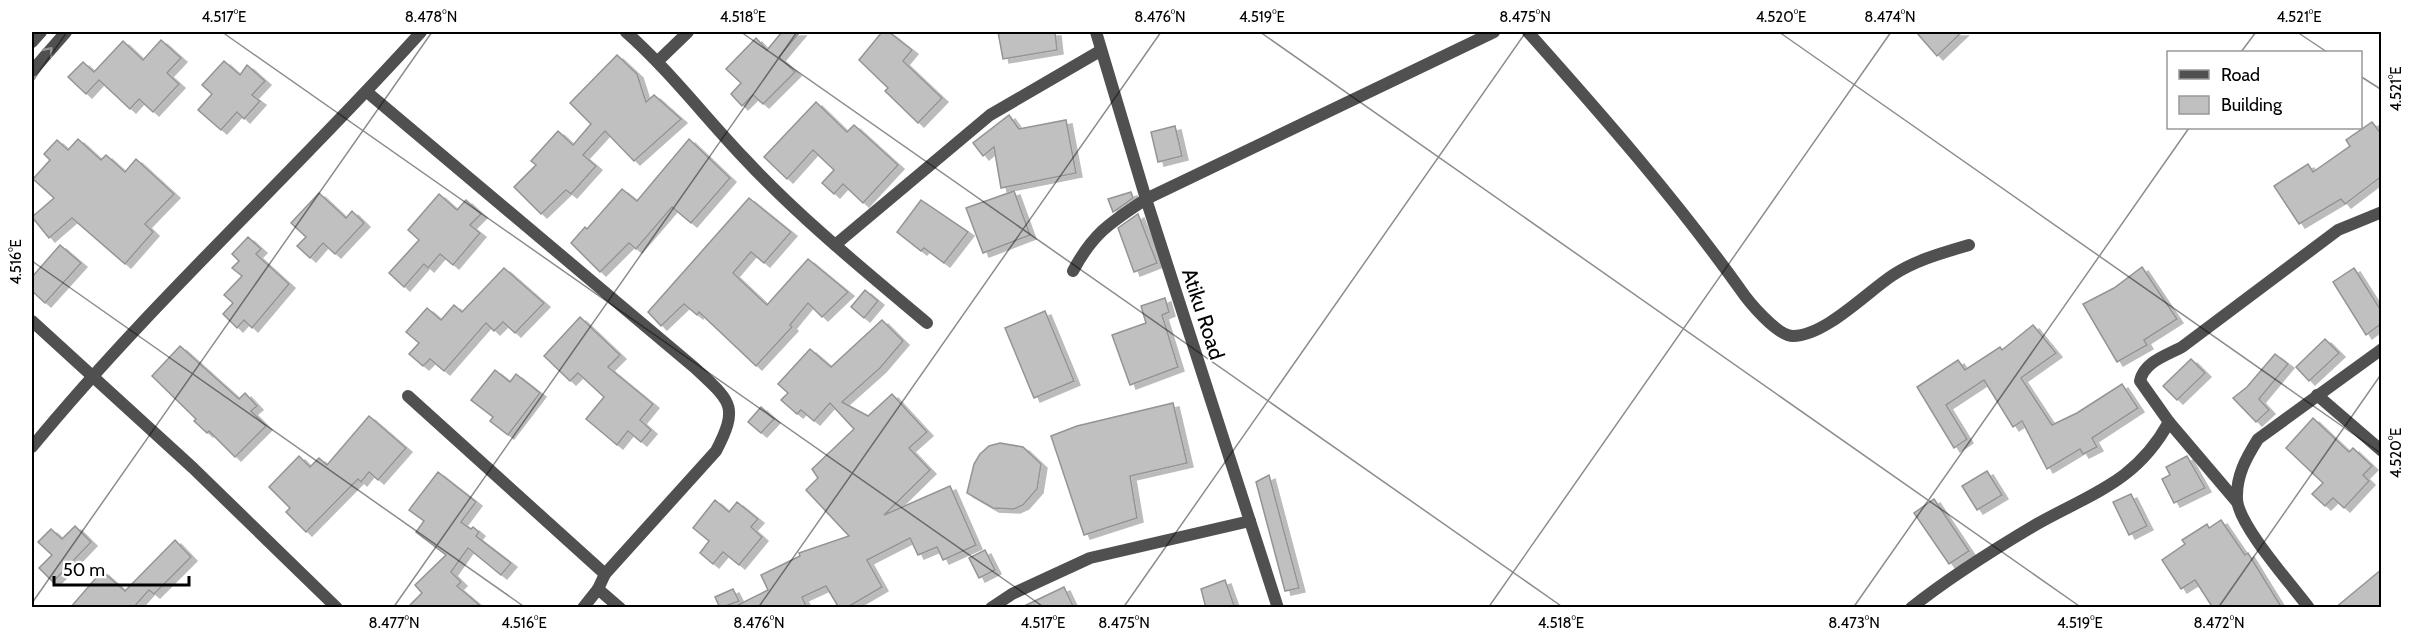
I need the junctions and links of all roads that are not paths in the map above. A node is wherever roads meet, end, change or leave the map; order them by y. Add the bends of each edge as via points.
1 (41, 32) edge
2 (66, 32) edge
3 (421, 32) edge
4 (626, 32) edge
5 (688, 32) edge
6 (1096, 32) edge
7 (1494, 32) edge
8 (1528, 32) edge
9 (32, 42) edge
10 (1100, 51) junction
11 (658, 61) junction
12 (32, 71) edge
13 (367, 92) junction
14 (1146, 199) junction
15 (2382, 212) edge
16 (835, 245) junction
17 (1969, 245) dead end
18 (1073, 271) dead end
19 (32, 321) edge
20 (927, 323) dead end
21 (2382, 349) edge
22 (92, 373) junction
23 (2317, 395) junction
24 (408, 396) dead end
25 (2169, 422) junction
26 (32, 447) edge
27 (2382, 452) edge
28 (2237, 502) junction
29 (1250, 521) junction
30 (604, 574) junction
31 (598, 589) junction
32 (337, 608) edge
33 (583, 608) edge
34 (620, 608) edge
35 (991, 608) edge
36 (1278, 608) edge
37 (1911, 608) edge
38 (2309, 608) edge

1 - 9 street
12 -> 2 street
3 - 13 street
4 - 11 street
5 - 11 street
6 - 10 street, Atiku Road
7 - 14 street
8 - 17 street via 1688,217 1749,302 1791,337 1839,317 1911,264
10 - 14 street, Atiku Road
10 - 16 street via 990,115
11 - 16 street via 744,159
13 - 22 street
13 - 30 street via 726,398 731,415 716,451
14 - 18 street via 1109,224 1087,245
14 - 29 street, Atiku Road
15 - 25 street via 2338,230 2182,347 2142,371 2140,381
16 - 20 street
19 - 22 street
21 - 23 street
22 - 26 street
22 - 32 street
23 - 27 street
23 - 28 street via 2258,439 2245,459 2238,480
24 - 30 street
25 - 28 street
25 - 37 street via 2158,441 2130,471 2098,495 2003,544 1945,580
28 - 38 street via 2247,527
29 - 35 street via 1090,558 1012,594
29 - 36 street, Atiku Road
30 - 31 street
31 - 33 street
31 - 34 street

